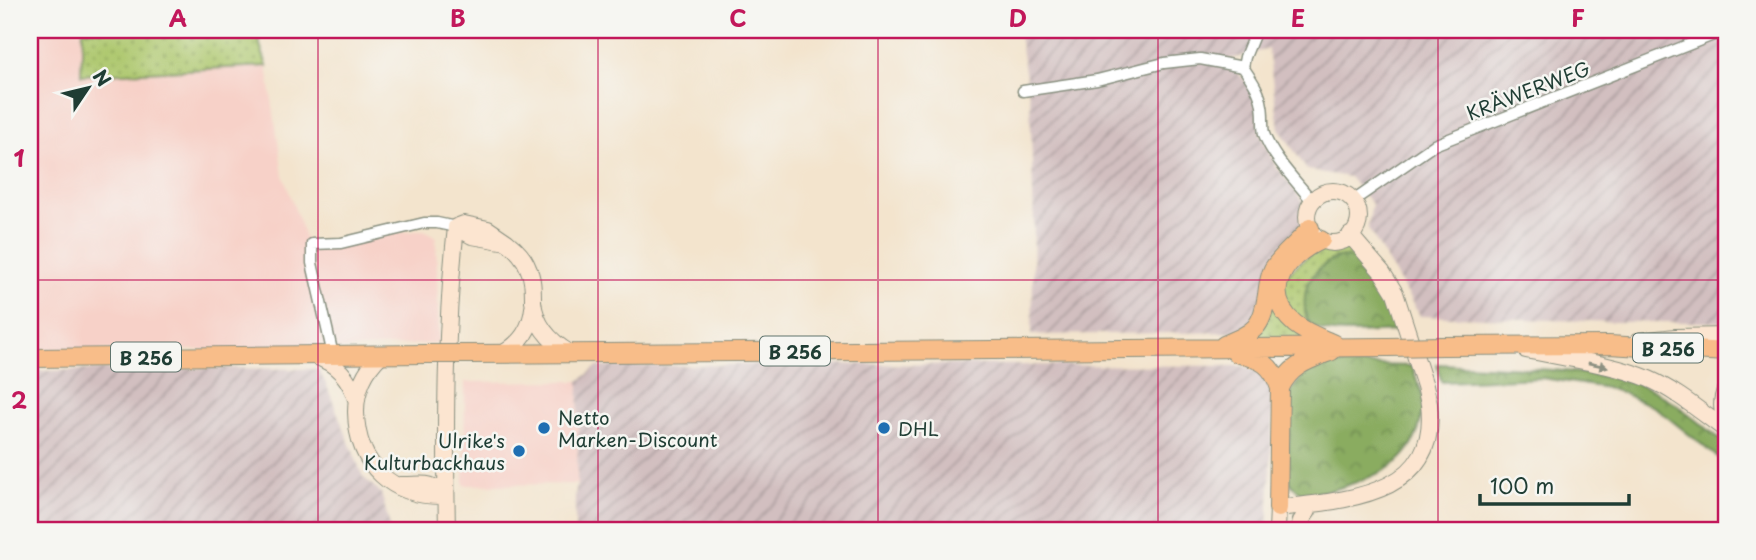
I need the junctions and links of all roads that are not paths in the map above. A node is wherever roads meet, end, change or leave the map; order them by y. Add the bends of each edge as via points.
1 (1256, 30) edge
2 (1726, 30) edge
3 (1243, 66) junction
4 (1023, 91) dead end
5 (1312, 201) junction
6 (1353, 201) junction
7 (456, 227) junction
8 (1316, 234) junction
9 (1350, 235) junction
10 (482, 239) junction
11 (507, 242) junction
12 (452, 262) junction
13 (534, 306) junction
14 (1726, 336) edge
15 (1609, 345) junction
16 (1507, 346) junction
17 (1340, 347) junction
18 (1216, 348) junction
19 (1726, 352) edge
20 (569, 353) junction
21 (502, 354) junction
22 (313, 355) junction
23 (333, 355) junction
24 (381, 355) junction
25 (30, 358) edge
26 (1280, 388) junction
27 (1726, 388) edge
28 (356, 399) junction
29 (1726, 422) edge
30 (1726, 430) edge
31 (446, 446) junction
32 (416, 484) junction
33 (1279, 484) junction
34 (396, 485) junction
35 (446, 496) junction
36 (1312, 506) junction
37 (1278, 508) junction
38 (447, 530) edge
39 (1277, 530) edge
40 (1299, 530) edge

1 - 3 street
2 - 6 street, KRÄWERWEG via 1434,145
3 - 4 street via 1200,59 1164,63 1097,80
3 - 5 street via 1255,85 1272,150
5 - 6 street via 1329,191 1343,193
5 - 8 street via 1308,223
6 - 9 street via 1359,216
7 - 10 street
7 - 11 street via 488,229
7 - 12 street
7 - 23 street via 424,223 341,243 312,244 312,263
8 - 9 street via 1334,242
8 - 17 main road via 1287,264 1277,290 1293,322
8 - 18 main road via 1302,238 1271,273 1260,323
9 - 36 street via 1395,293 1425,386 1430,429 1417,462 1392,484
10 - 11 street
10 - 12 street via 465,247
11 - 13 street via 529,269
12 - 31 street
13 - 20 street via 548,337
13 - 21 street via 527,331
14 - 15 street
15 - 16 main road, B 256
15 - 19 main road, B 256
16 - 17 main road, B 256, bridge
16 -> 30 street via 1650,380
17 - 18 main road, B 256
17 - 26 main road via 1299,365 1284,377
18 - 20 main road, B 256
18 - 26 main road via 1265,363
20 - 21 main road, B 256
21 - 24 main road, B 256, bridge
22 - 23 main road, B 256
22 - 25 main road, B 256
22 - 28 street via 336,366
23 - 24 main road, B 256
24 - 28 street via 364,374
26 - 33 main road
27 - 29 street via 1722,411
28 - 34 street via 363,452 377,471
31 - 32 street via 436,467
31 - 35 street
32 - 34 street
32 - 35 street via 431,485
33 - 36 street via 1291,497
33 - 37 main road
34 - 35 street via 429,497
35 - 38 street
36 - 37 street
36 - 40 street
37 - 39 street

